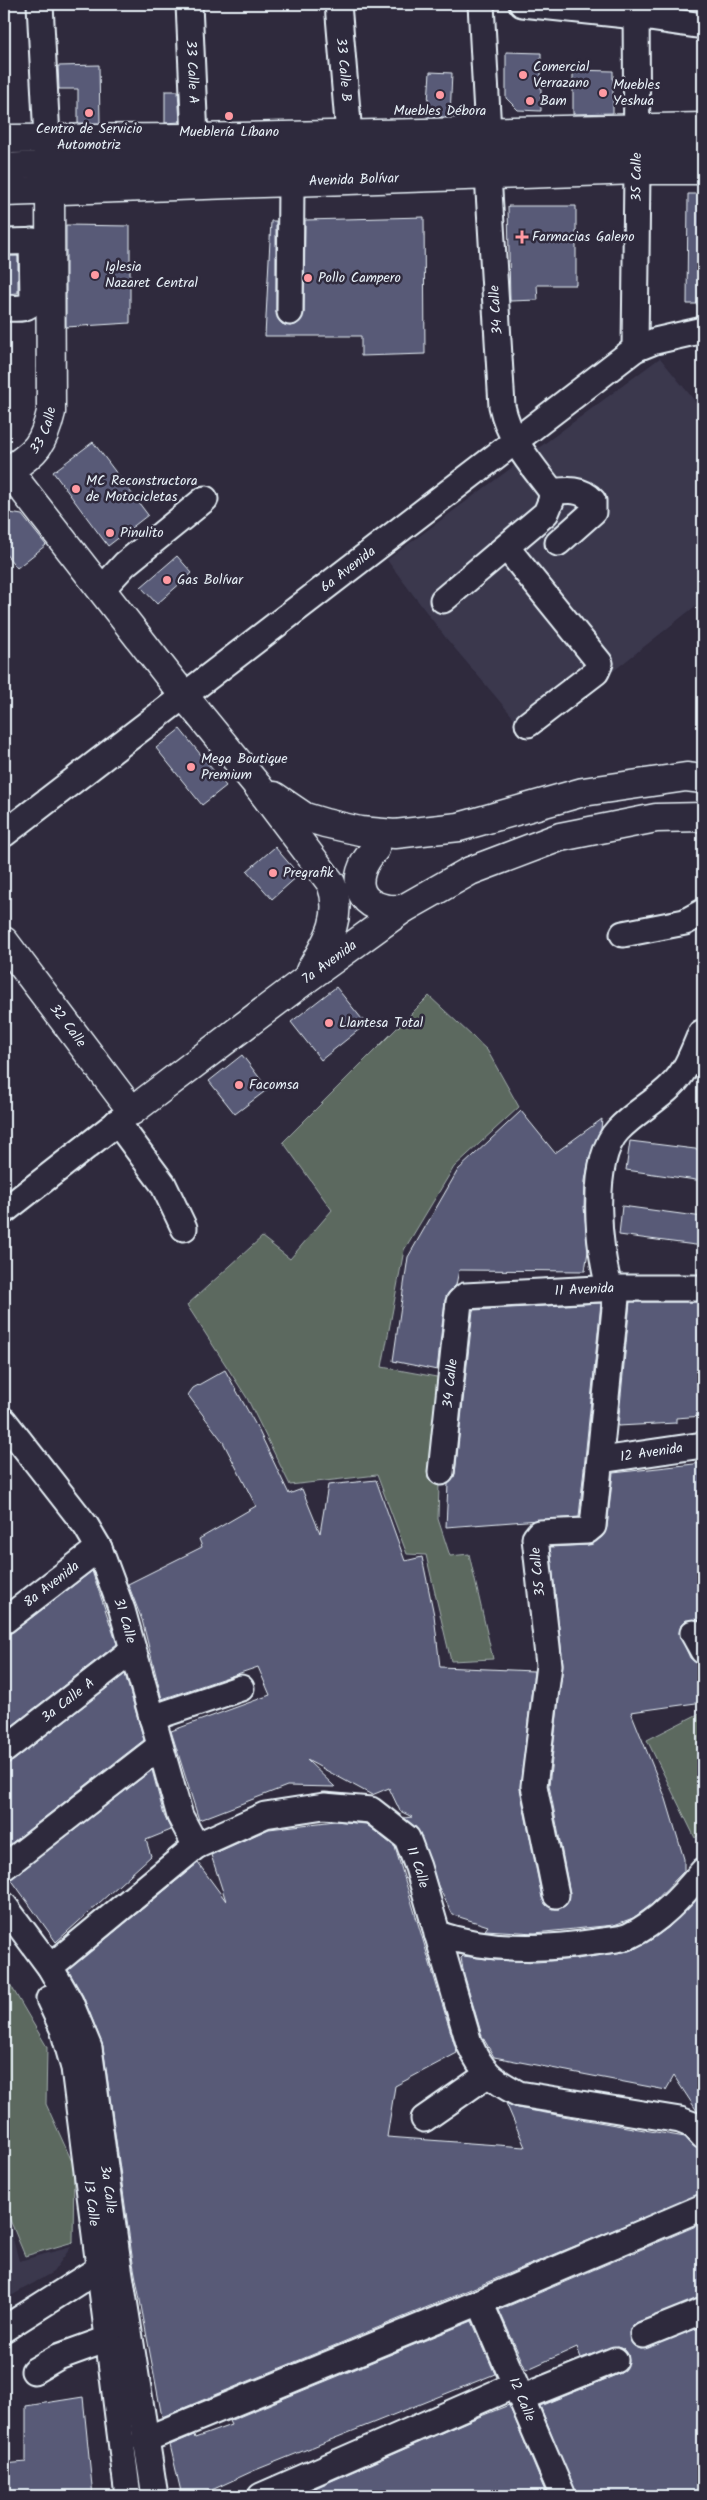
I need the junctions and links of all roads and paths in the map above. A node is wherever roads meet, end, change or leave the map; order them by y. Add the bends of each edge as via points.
1 (40, 4) edge
2 (189, 4) edge
3 (338, 4) edge
4 (481, 4) edge
5 (522, 4) edge
6 (636, 10) edge
7 (703, 26) edge
8 (703, 126) edge
9 (488, 132) junction
10 (349, 136) junction
11 (47, 138) junction
12 (195, 138) junction
13 (4, 139) edge
14 (637, 148) junction
15 (703, 148) edge
16 (4, 166) edge
17 (703, 170) edge
18 (488, 175) junction
19 (49, 178) junction
20 (291, 183) junction
21 (4, 192) edge
22 (41, 241) junction
23 (4, 242) edge
24 (4, 308) edge
25 (290, 312) dead end
26 (703, 330) edge
27 (635, 349) junction
28 (515, 442) junction
29 (6, 472) edge
30 (552, 492) junction
31 (205, 499) dead end
32 (558, 543) dead end
33 (507, 548) junction
34 (101, 590) junction
35 (443, 600) dead end
36 (185, 697) junction
37 (528, 724) dead end
38 (703, 779) edge
39 (256, 784) junction
40 (305, 817) junction
41 (703, 817) edge
42 (459, 827) junction
43 (4, 834) edge
44 (375, 848) junction
45 (403, 909) junction
46 (703, 912) edge
47 (623, 934) dead end
48 (4, 941) edge
49 (305, 980) junction
50 (701, 1033) dead end
51 (125, 1116) junction
52 (4, 1211) edge
53 (184, 1228) dead end
54 (703, 1288) edge
55 (614, 1289) junction
56 (465, 1296) joint
57 (4, 1421) edge
58 (703, 1445) edge
59 (601, 1460) junction
60 (441, 1472) dead end
61 (99, 1548) junction
62 (4, 1621) edge
63 (133, 1650) junction
64 (241, 1688) dead end
65 (152, 1718) junction
66 (160, 1746) junction
67 (4, 1750) edge
68 (196, 1846) junction
69 (4, 1867) edge
70 (703, 1872) edge
71 (556, 1895) dead end
72 (4, 1904) edge
73 (4, 1927) edge
74 (437, 1934) junction
75 (50, 1967) junction
76 (488, 2075) junction
77 (88, 2114) junction
78 (424, 2119) dead end
79 (703, 2136) edge
80 (703, 2207) edge
81 (108, 2262) junction
82 (480, 2302) junction
83 (703, 2310) edge
84 (4, 2329) edge
85 (643, 2335) dead end
86 (108, 2339) junction
87 (615, 2360) dead end
88 (34, 2371) dead end
89 (518, 2392) junction
90 (144, 2440) junction
91 (128, 2496) edge
92 (155, 2496) edge
93 (260, 2496) edge
94 (563, 2496) edge

1 - 11 street, 33 Calle
2 - 12 street, 33 Calle A
3 - 10 street, 33 Calle B
4 - 9 street
5 - 6 street
6 - 7 street
6 - 14 street, 35 Calle
8 - 14 main road, Avenida Bolívar
9 - 10 main road, Avenida Bolívar
9 - 14 main road, Avenida Bolívar
10 - 12 main road, Avenida Bolívar
11 - 12 main road, Avenida Bolívar
11 - 13 main road, Avenida Bolívar
11 - 19 main road, 33 Calle
14 - 15 street
14 - 17 main road, Avenida Bolívar
14 - 18 main road, Avenida Bolívar
14 - 19 street
14 - 27 street, 35 Calle
16 - 19 street
18 - 20 main road, Avenida Bolívar
18 - 28 street, 34 Calle via 502,406
19 - 20 main road, Avenida Bolívar
19 - 21 main road, Avenida Bolívar
19 - 22 main road, 33 Calle
20 - 25 street
22 - 23 street
22 - 24 street via 33,301 24,308
22 - 29 main road, 33 Calle via 51,412 46,436 34,451
26 - 27 street, 6a Avenida
27 - 28 street, 6a Avenida
28 - 30 street, 34 Calle
28 - 36 street, 6a Avenida
29 - 34 main road, 33 Calle
30 - 32 street via 579,491 588,494 593,501 593,512
30 - 33 street via 546,513
31 - 34 street via 125,564
33 - 35 street
33 - 37 street via 600,664 596,672
34 - 36 main road, 33 Calle
36 - 39 main road, 33 Calle
36 - 43 street, 6a Avenida
38 - 42 main road via 686,778 583,792
39 - 40 main road
39 - 49 main road via 326,876 335,895 337,908 333,927
40 - 42 main road via 382,834
40 - 44 main road via 346,842
41 - 45 main road, 7a Avenida via 656,818 560,837 470,871
42 - 44 main road via 415,843
44 - 45 main road via 361,867 360,889 376,907
45 - 49 main road, 7a Avenida
46 - 47 street via 685,922
48 - 51 main road, 32 Calle
49 - 51 main road, 7a Avenida
50 - 55 street, 35 Calle via 687,1066 672,1086 618,1130 606,1146 598,1220
51 - 52 street, 7a Avenida
51 - 53 street
54 - 55 street, 11 Avenida
55 - 56 street, 11 Avenida
55 - 59 street, 35 Calle
56 - 60 street, 34 Calle via 459,1302
57 - 61 street, 31 Calle via 86,1526
58 - 59 street, 12 Avenida
59 - 71 street, 35 Calle via 591,1530 539,1533 535,1538 549,1665 534,1786
61 - 62 street, 8a Avenida
61 - 63 street, 31 Calle
63 - 65 street, 31 Calle
63 - 67 street, 3a Calle A
64 - 65 street
65 - 66 street, 31 Calle
66 - 68 street, 31 Calle via 180,1816
66 - 69 street
68 - 74 street, 11 Calle via 265,1815 324,1806 371,1810 407,1838
68 - 75 street, 11 Calle
70 - 74 street via 670,1908 622,1938 549,1948 462,1941
72 - 75 street
73 - 77 street, 13 Calle via 50,2000 63,2030
74 - 76 street, 11 Calle via 469,2043 477,2062
75 - 77 street via 70,2002 89,2048
76 - 78 street
76 - 79 street, 11 Calle via 519,2094 680,2120 693,2125
77 - 81 street, 13 Calle
80 - 82 street
81 - 84 street
81 - 86 street, 13 Calle
81 - 90 street
82 - 89 street, 12 Calle
82 - 90 street
83 - 85 street
86 - 88 street via 58,2356
86 - 91 street, 13 Calle
87 - 89 street
89 - 93 street
89 - 94 street, 12 Calle
90 - 92 street

